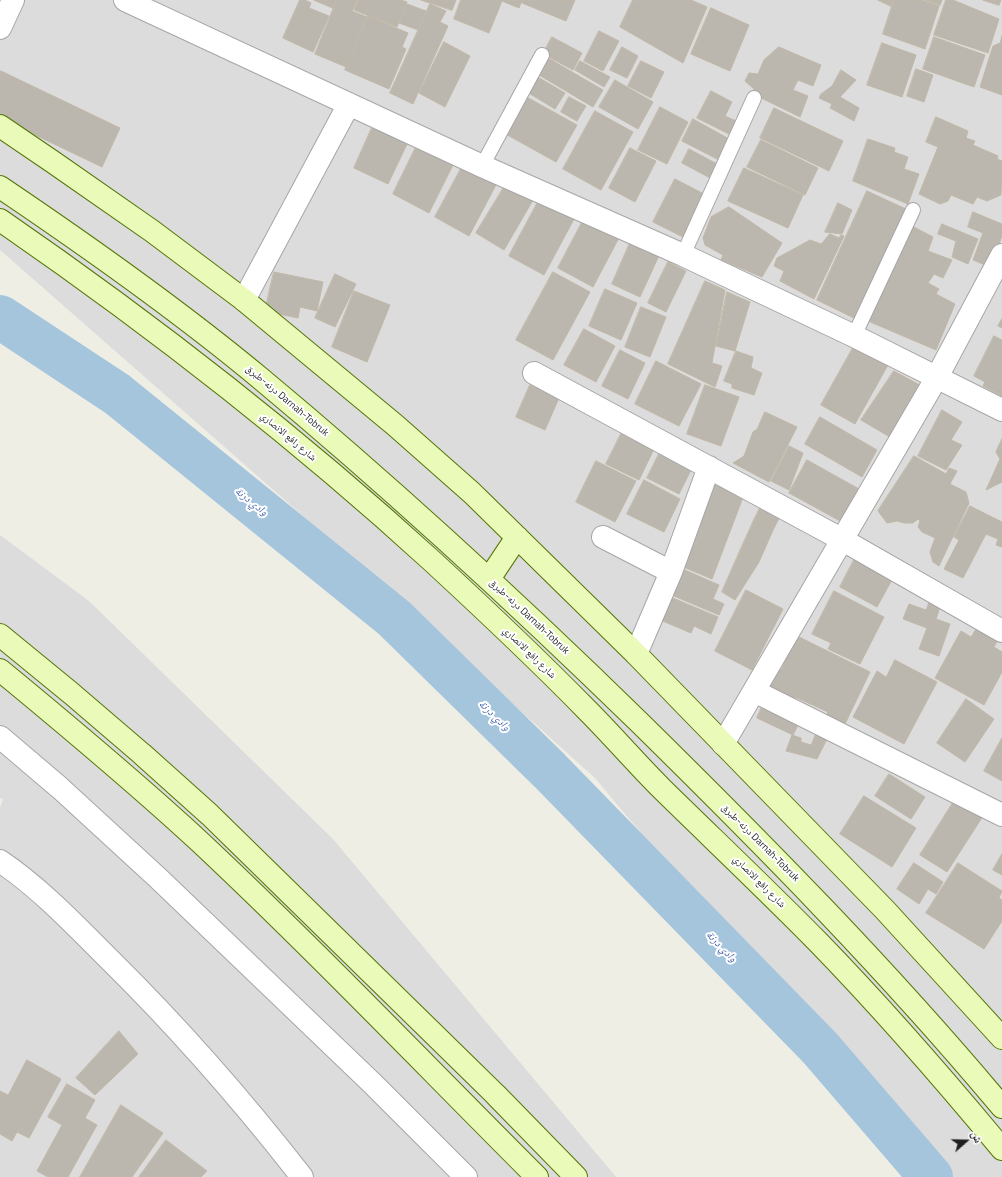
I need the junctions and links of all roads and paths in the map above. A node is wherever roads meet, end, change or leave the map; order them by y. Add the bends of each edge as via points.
1 (13, 0) edge
2 (125, 0) edge
3 (0, 28) edge
4 (542, 55) dead end
5 (754, 98) dead end
6 (349, 104) junction
7 (0, 126) edge
8 (482, 166) junction
9 (0, 187) edge
10 (913, 210) dead end
11 (0, 220) edge
12 (683, 255) junction
13 (1002, 255) edge
14 (244, 300) junction
15 (854, 336) junction
16 (534, 373) dead end
17 (937, 377) junction
18 (1002, 410) edge
19 (709, 467) junction
20 (517, 537) junction
21 (603, 537) dead end
22 (842, 539) junction
23 (671, 572) junction
24 (489, 579) junction
25 (1002, 631) edge
26 (0, 636) edge
27 (636, 654) junction
28 (0, 670) edge
29 (754, 691) junction
30 (0, 737) edge
31 (723, 744) junction
32 (1002, 815) edge
33 (0, 861) edge
34 (1002, 1038) edge
35 (1002, 1107) edge
36 (1002, 1149) edge
37 (302, 1177) edge
38 (466, 1177) edge
39 (537, 1177) edge
40 (576, 1177) edge

1 - 3 street
2 - 6 street
4 - 8 lane
5 - 12 lane
6 - 8 street
6 - 14 street
7 - 14 street via 146,227
8 - 12 street
9 - 24 street, درنه-طبرق Darnah-Tobruk via 158,299 258,376 368,470
10 - 15 lane
11 - 36 street, شارع رافع الانصاري via 160,335 257,411 432,560 586,709 660,787 742,865 821,946 899,1028
12 - 15 street
13 - 17 street
14 - 20 street via 395,425
15 - 17 street
16 - 19 street
17 - 18 street
17 - 22 street
19 - 22 street
19 - 23 street
20 - 24 street
20 - 27 street
21 - 23 street
22 - 25 street
22 - 29 street
23 - 27 street
24 - 35 street, درنه-طبرق Darnah-Tobruk via 579,664 775,858 930,1024
26 - 40 street via 78,699 210,815 495,1094
27 - 31 street
28 - 39 street via 198,841 270,909
29 - 31 street
29 - 32 street
30 - 38 street via 60,788 181,900
31 - 34 street via 885,910
33 - 37 street via 37,890 88,937 186,1037

